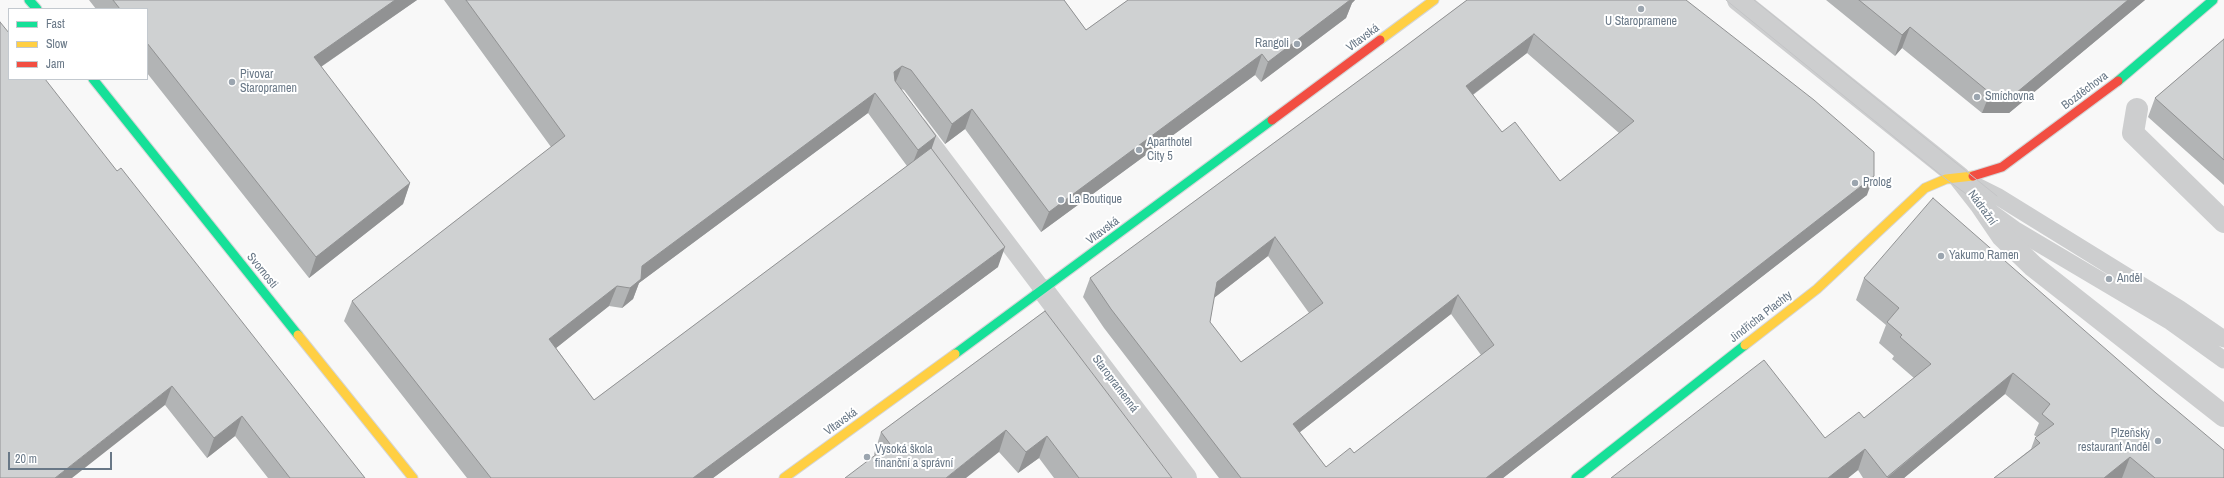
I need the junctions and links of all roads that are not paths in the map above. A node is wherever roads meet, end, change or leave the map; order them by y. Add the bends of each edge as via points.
1 (29, 0) edge
2 (1434, 0) edge
3 (1738, 0) edge
4 (2213, 0) edge
5 (36, 8) edge
6 (94, 80) edge
7 (2137, 109) dead end
8 (909, 113) edge
9 (1959, 177) junction
10 (1989, 200) junction
11 (2224, 222) edge
12 (1044, 290) junction
13 (2224, 339) edge
14 (2224, 360) edge
15 (2224, 416) edge
16 (413, 478) edge
17 (784, 478) edge
18 (1186, 478) edge
19 (1576, 478) edge

1 - 5 main road
2 - 12 main road, Vltavská
3 - 9 street, Nádražní
4 - 9 main road, Bozděchova via 2112,86 2002,167 1978,176
6 - 16 main road, Svornosti
7 - 11 street via 2133,133
8 - 12 lane
9 - 10 street, Nádražní
9 - 19 main road, Jindřicha Plachty via 1936,183 1912,197 1817,289
10 - 13 lane via 2174,305
10 - 14 lane via 2014,229 2171,322
10 - 15 street, Nádražní via 2002,236 2033,266
12 - 17 main road, Vltavská
12 - 18 street, Staropramenná

